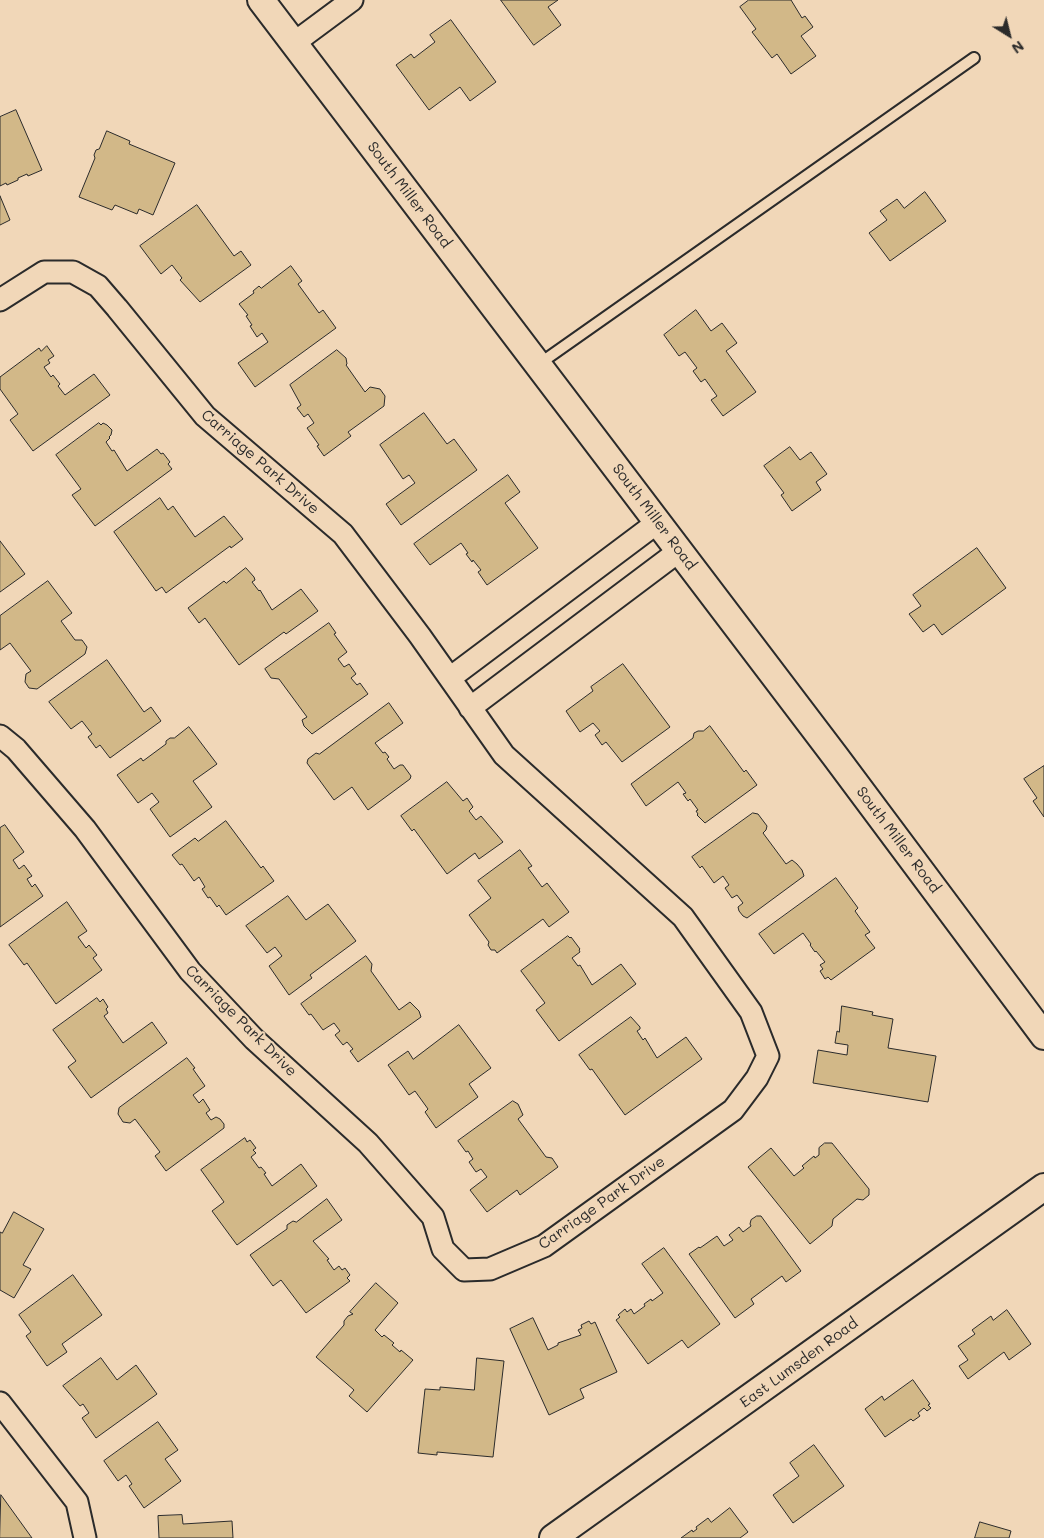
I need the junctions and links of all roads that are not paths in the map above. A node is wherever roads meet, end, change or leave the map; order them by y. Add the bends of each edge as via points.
1 (261, 0) edge
2 (352, 0) edge
3 (294, 43) junction
4 (974, 58) dead end
5 (0, 300) edge
6 (538, 365) junction
7 (658, 522) junction
8 (679, 551) junction
9 (450, 678) junction
10 (470, 708) junction
11 (0, 736) edge
12 (1044, 1036) edge
13 (1044, 1187) edge
14 (0, 1403) edge
15 (85, 1538) edge
16 (553, 1538) edge

1 - 3 street, South Miller Road
2 - 3 street
3 - 6 street, South Miller Road
4 - 6 lane
5 - 9 street, Carriage Park Drive via 44,272 73,272 98,286 205,416 343,534
6 - 7 street, South Miller Road
7 - 8 street, South Miller Road
7 - 9 street
8 - 10 street
8 - 12 street, South Miller Road
9 - 10 street, Carriage Park Drive
10 - 11 street, Carriage Park Drive via 504,755 683,917 751,1012 768,1056 758,1078 733,1110 544,1246 490,1269 464,1270 443,1249 433,1217 368,1143 254,1039 190,972 85,829 16,749
13 - 16 street, East Lumsden Road
14 - 15 street via 77,1502

